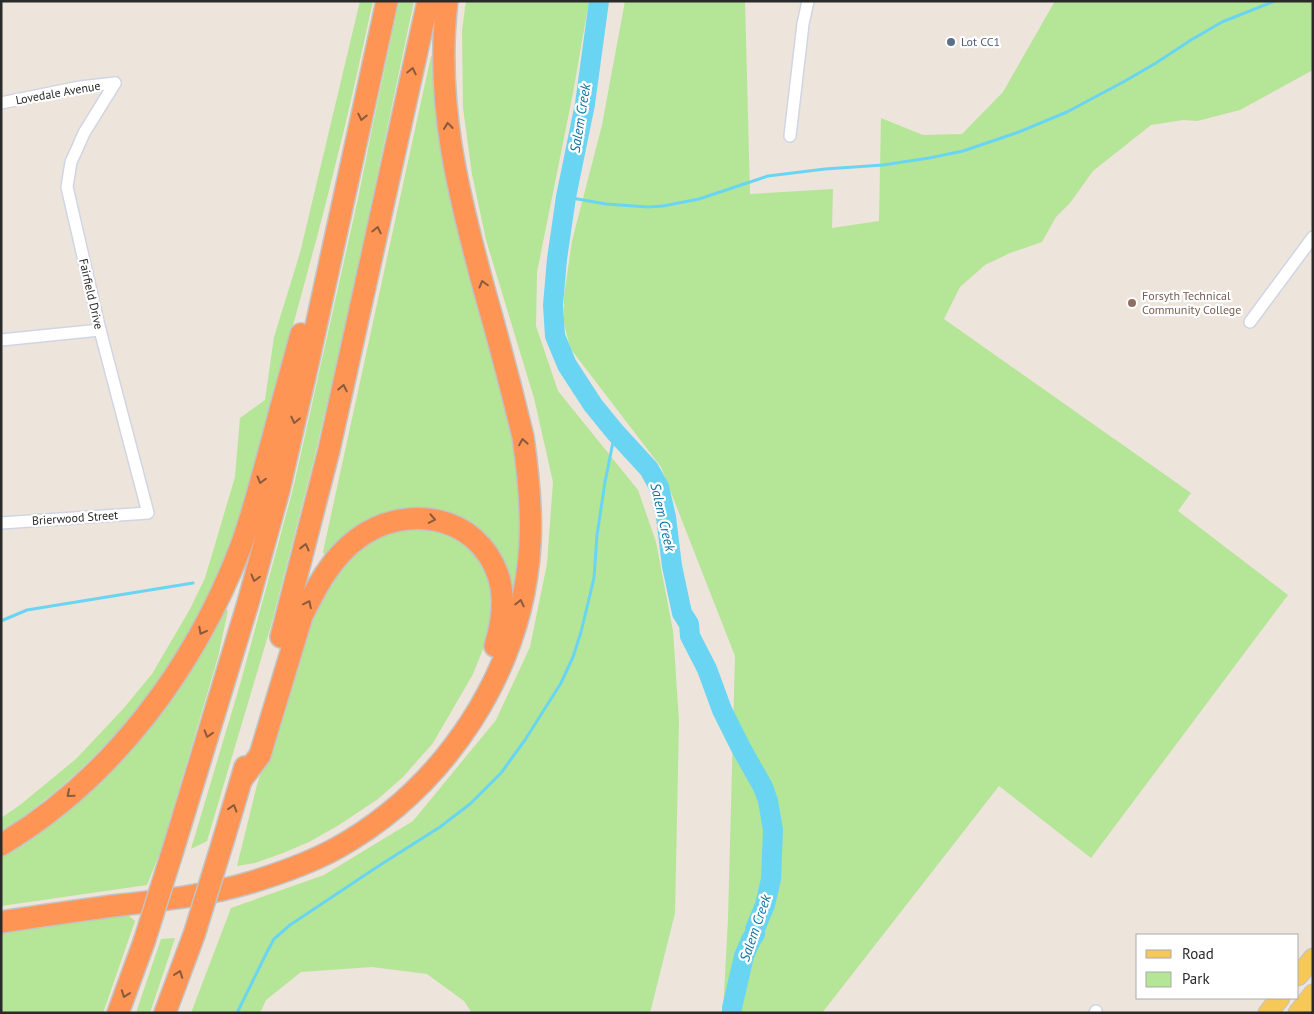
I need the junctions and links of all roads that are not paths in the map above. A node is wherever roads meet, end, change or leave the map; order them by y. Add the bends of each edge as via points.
1 (388, 1) edge
2 (428, 1) edge
3 (446, 1) edge
4 (808, 1) edge
5 (115, 83) joint
6 (1, 103) edge
7 (790, 136) dead end
8 (1313, 237) edge
9 (325, 288) junction
10 (1250, 322) dead end
11 (100, 330) junction
12 (1, 340) edge
13 (148, 513) joint
14 (1, 523) edge
15 (242, 779) junction
16 (1, 845) edge
17 (1, 910) edge
18 (1, 922) edge
19 (1313, 958) edge
20 (1299, 975) edge
21 (1313, 994) edge
22 (1279, 999) edge
23 (118, 1013) edge
24 (165, 1013) edge
25 (1268, 1013) edge
26 (1298, 1013) edge

1 -> 9 highway
15 -> 2 highway via 329,450
18 -> 3 highway via 222,891 312,861 361,833 422,783 456,744 496,678 515,626 530,545 527,464 521,428 454,169 445,96
4 - 7 street via 802,24
5 - 6 street, Lovedale Avenue
5 - 11 street, Fairfield Drive via 84,133 71,162 67,186
8 - 10 street
9 -> 16 highway via 309,301 248,524 225,585 198,638 124,743 62,802
9 -> 23 highway, bridge via 292,436 255,576 173,850
11 - 12 street
11 - 13 street, Fairfield Drive
13 - 14 street, Brierwood Street
15 -> 17 highway via 260,755 302,616 321,579 343,551 370,530 400,519 425,518 462,530 485,551 498,575 501,589 502,617 494,648 469,702 440,745 407,781 368,814 299,853 226,877
24 -> 15 highway, bridge via 194,935
19 - 20 main road
21 - 26 main road
22 - 25 main road

